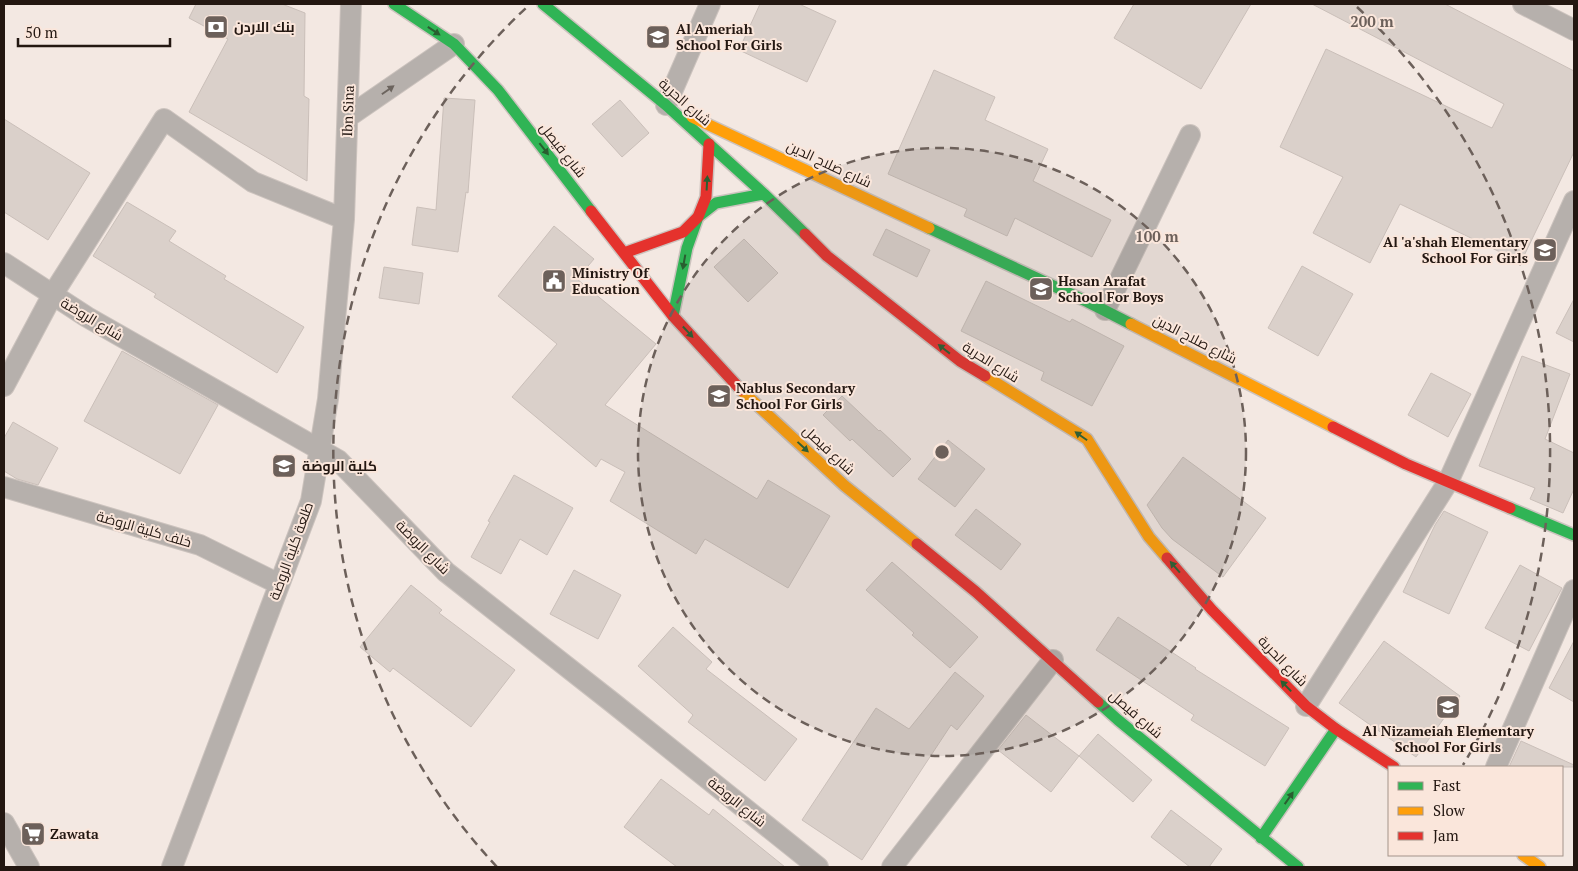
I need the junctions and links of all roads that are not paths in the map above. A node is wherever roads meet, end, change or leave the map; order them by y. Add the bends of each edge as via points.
1 (351, 4) edge
2 (394, 4) edge
3 (544, 4) edge
4 (710, 4) edge
5 (1523, 4) edge
6 (1574, 30) edge
7 (454, 44) junction
8 (666, 105) junction
9 (348, 117) junction
10 (1190, 135) dead end
11 (709, 144) junction
12 (764, 194) junction
13 (1574, 201) edge
14 (698, 217) junction
15 (344, 219) junction
16 (624, 253) junction
17 (4, 263) edge
18 (52, 294) junction
19 (1105, 310) junction
20 (673, 316) junction
21 (4, 386) edge
22 (320, 450) junction
23 (1448, 482) junction
24 (4, 488) edge
25 (1574, 535) edge
26 (279, 584) junction
27 (1574, 590) edge
28 (1053, 660) junction
29 (1306, 706) junction
30 (1336, 729) junction
31 (1392, 766) edge
32 (1496, 766) edge
33 (4, 823) edge
34 (1261, 838) junction
35 (1524, 856) edge
36 (29, 867) edge
37 (172, 867) edge
38 (818, 867) edge
39 (892, 867) edge
40 (1298, 867) edge
41 (1540, 867) edge

1 - 9 street, Ibn Sina
2 -> 7 main road, شارع فيصل
3 - 8 main road, شارع الحرية
4 - 8 street
5 - 6 street
9 -> 7 street
7 -> 16 main road, شارع فيصل via 498,90
8 - 11 main road, شارع الحرية
8 - 19 main road, شارع صلاح الدين
9 - 15 street, Ibn Sina
10 - 19 street
11 - 12 main road, شارع الحرية
14 -> 11 main road via 706,197
12 - 14 main road via 716,203
29 -> 12 main road, شارع الحرية via 1212,610 1149,537 1087,439 960,362 827,256
13 - 23 street
14 - 16 main road via 683,232
14 -> 20 main road via 686,248
15 - 18 street via 253,182 164,119
15 - 22 street, طلعة كلية الروضة via 328,399
16 - 20 main road, شارع فيصل
17 - 18 street, شارع الروضة
18 - 21 street
18 - 22 street, شارع الروضة
19 - 23 main road, شارع صلاح الدين via 1406,464
20 -> 28 main road, شارع فيصل via 740,389 845,486 976,592
22 - 26 street, طلعة كلية الروضة via 311,501
22 - 38 street, شارع الروضة via 338,460 446,572
23 - 25 main road, شارع صلاح الدين
23 - 29 street
24 - 26 street, خلف كلية الروضة via 200,545
26 - 37 street, طلعة كلية الروضة
27 - 32 street
28 - 34 main road, شارع فيصل via 1118,720
28 - 39 street
29 - 30 main road, شارع الحرية
30 - 31 main road, شارع الحرية
34 -> 30 main road
33 - 36 street
34 - 40 main road, شارع فيصل
35 - 41 main road

